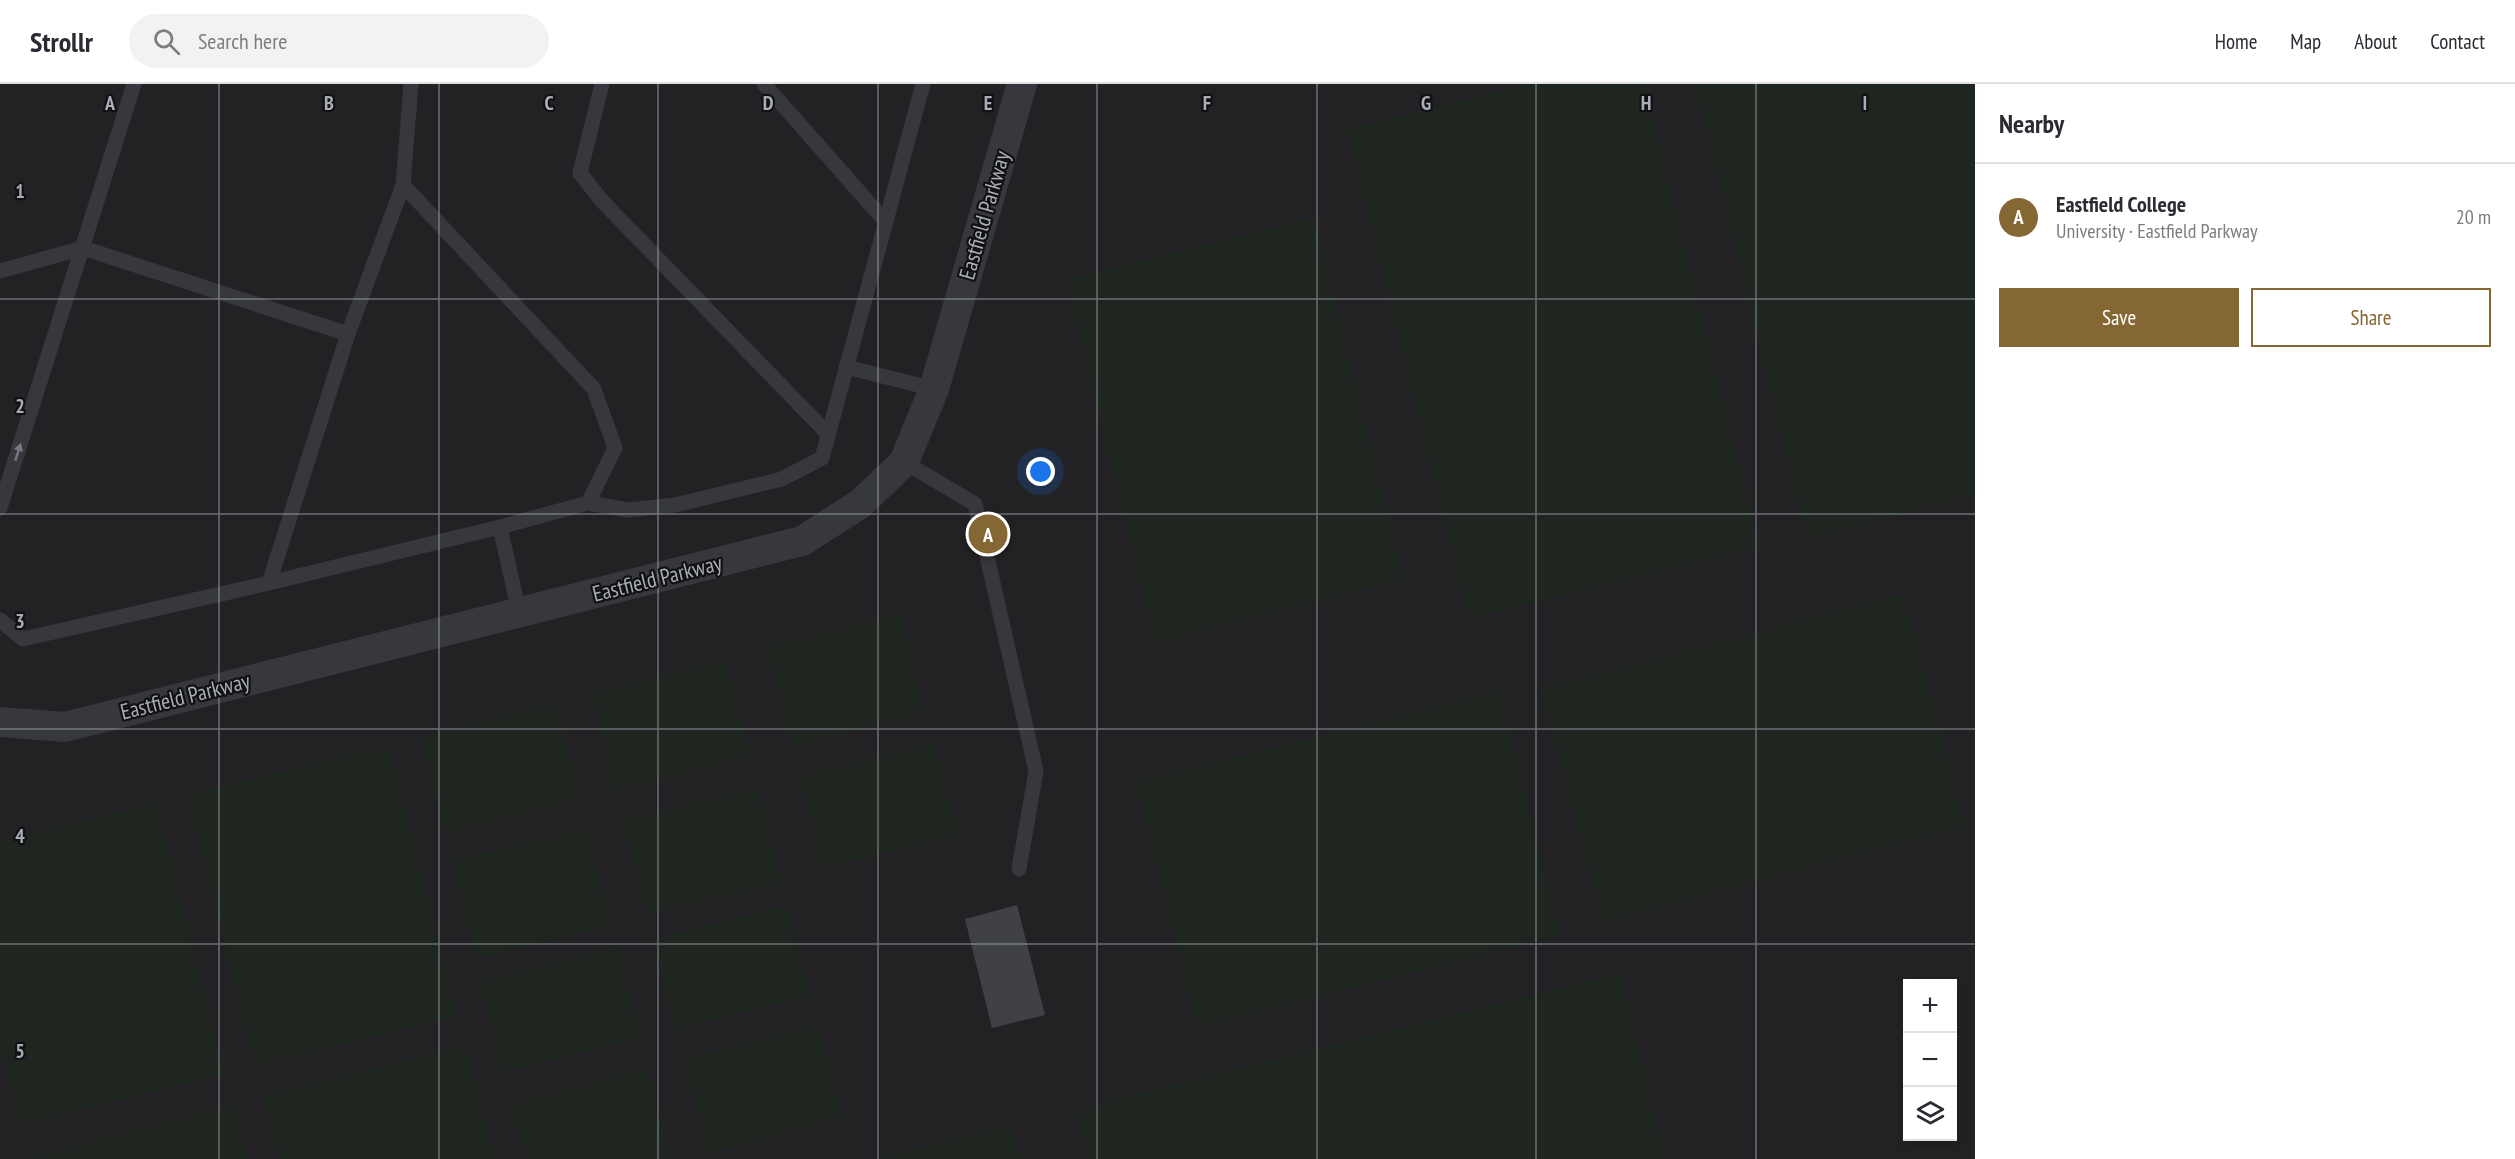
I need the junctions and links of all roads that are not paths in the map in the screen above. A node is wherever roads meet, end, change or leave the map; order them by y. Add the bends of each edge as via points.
1 (135, 84) edge
2 (411, 84) edge
3 (602, 84) edge
4 (764, 84) edge
5 (922, 84) edge
6 (1022, 84) edge
7 (403, 185) junction
8 (885, 221) junction
9 (83, 248) junction
10 (0, 271) edge
11 (348, 334) junction
12 (846, 367) junction
13 (934, 389) junction
14 (828, 434) junction
15 (904, 462) junction
16 (588, 503) junction
17 (0, 508) edge
18 (500, 527) junction
19 (269, 583) junction
20 (519, 612) junction
21 (0, 620) edge
22 (0, 722) edge
23 (1019, 869) dead end

1 - 9 lane
2 - 7 lane
3 - 14 lane via 580,173 602,201
4 - 8 lane
5 - 8 lane
6 - 13 street, Eastfield Parkway
7 - 11 lane
7 - 16 lane via 594,389 615,448
8 - 12 lane
9 - 10 lane
9 - 11 lane
17 -> 9 lane
11 - 19 lane
12 - 13 lane
12 - 14 lane
13 - 15 street, Eastfield Parkway
14 - 16 lane via 822,458 782,479 675,505 628,510
15 - 20 street, Eastfield Parkway via 860,504 802,541
15 - 23 lane via 975,504 1036,771
16 - 18 lane
18 - 19 lane
18 - 20 lane
19 - 21 lane via 23,639
20 - 22 street, Eastfield Parkway via 65,727

